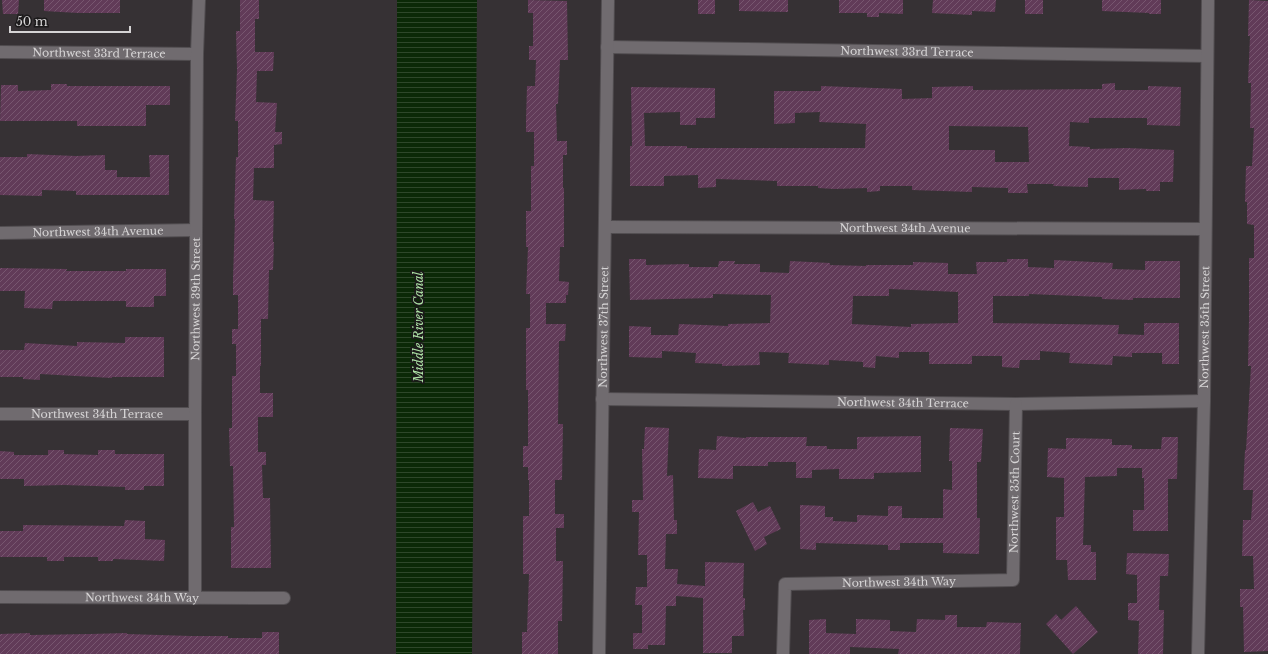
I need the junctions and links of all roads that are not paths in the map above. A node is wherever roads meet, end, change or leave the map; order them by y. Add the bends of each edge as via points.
1 (199, 0) edge
2 (608, 0) edge
3 (1208, 0) edge
4 (607, 47) junction
5 (0, 52) edge
6 (197, 54) junction
7 (1207, 56) junction
8 (605, 227) junction
9 (1206, 229) junction
10 (196, 230) junction
11 (0, 232) edge
12 (602, 398) junction
13 (1204, 401) junction
14 (1016, 404) junction
15 (0, 414) edge
16 (195, 414) junction
17 (1013, 580) joint
18 (0, 597) edge
19 (195, 598) junction
20 (284, 598) dead end
21 (599, 654) edge
22 (783, 654) edge
23 (1198, 654) edge

1 - 6 street, Northwest 39th Street
2 - 4 street, Northwest 37th Street
3 - 7 street, Northwest 35th Street
4 - 7 street, Northwest 33rd Terrace
4 - 8 street, Northwest 37th Street
5 - 6 street, Northwest 33rd Terrace
6 - 10 street, Northwest 39th Street
7 - 9 street, Northwest 35th Street
8 - 9 street, Northwest 34th Avenue
8 - 12 street, Northwest 37th Street
9 - 13 street, Northwest 35th Street
10 - 11 street, Northwest 34th Avenue
10 - 16 street, Northwest 39th Street
12 - 14 street, Northwest 34th Terrace
12 - 21 street, Northwest 37th Street
13 - 14 street, Northwest 34th Terrace
13 - 23 street, Northwest 35th Street
14 - 17 street, Northwest 35th Court
15 - 16 street, Northwest 34th Terrace
16 - 19 street, Northwest 39th Street
17 - 22 street, Northwest 34th Way via 785,584
18 - 19 street, Northwest 34th Way
19 - 20 street, Northwest 34th Way

